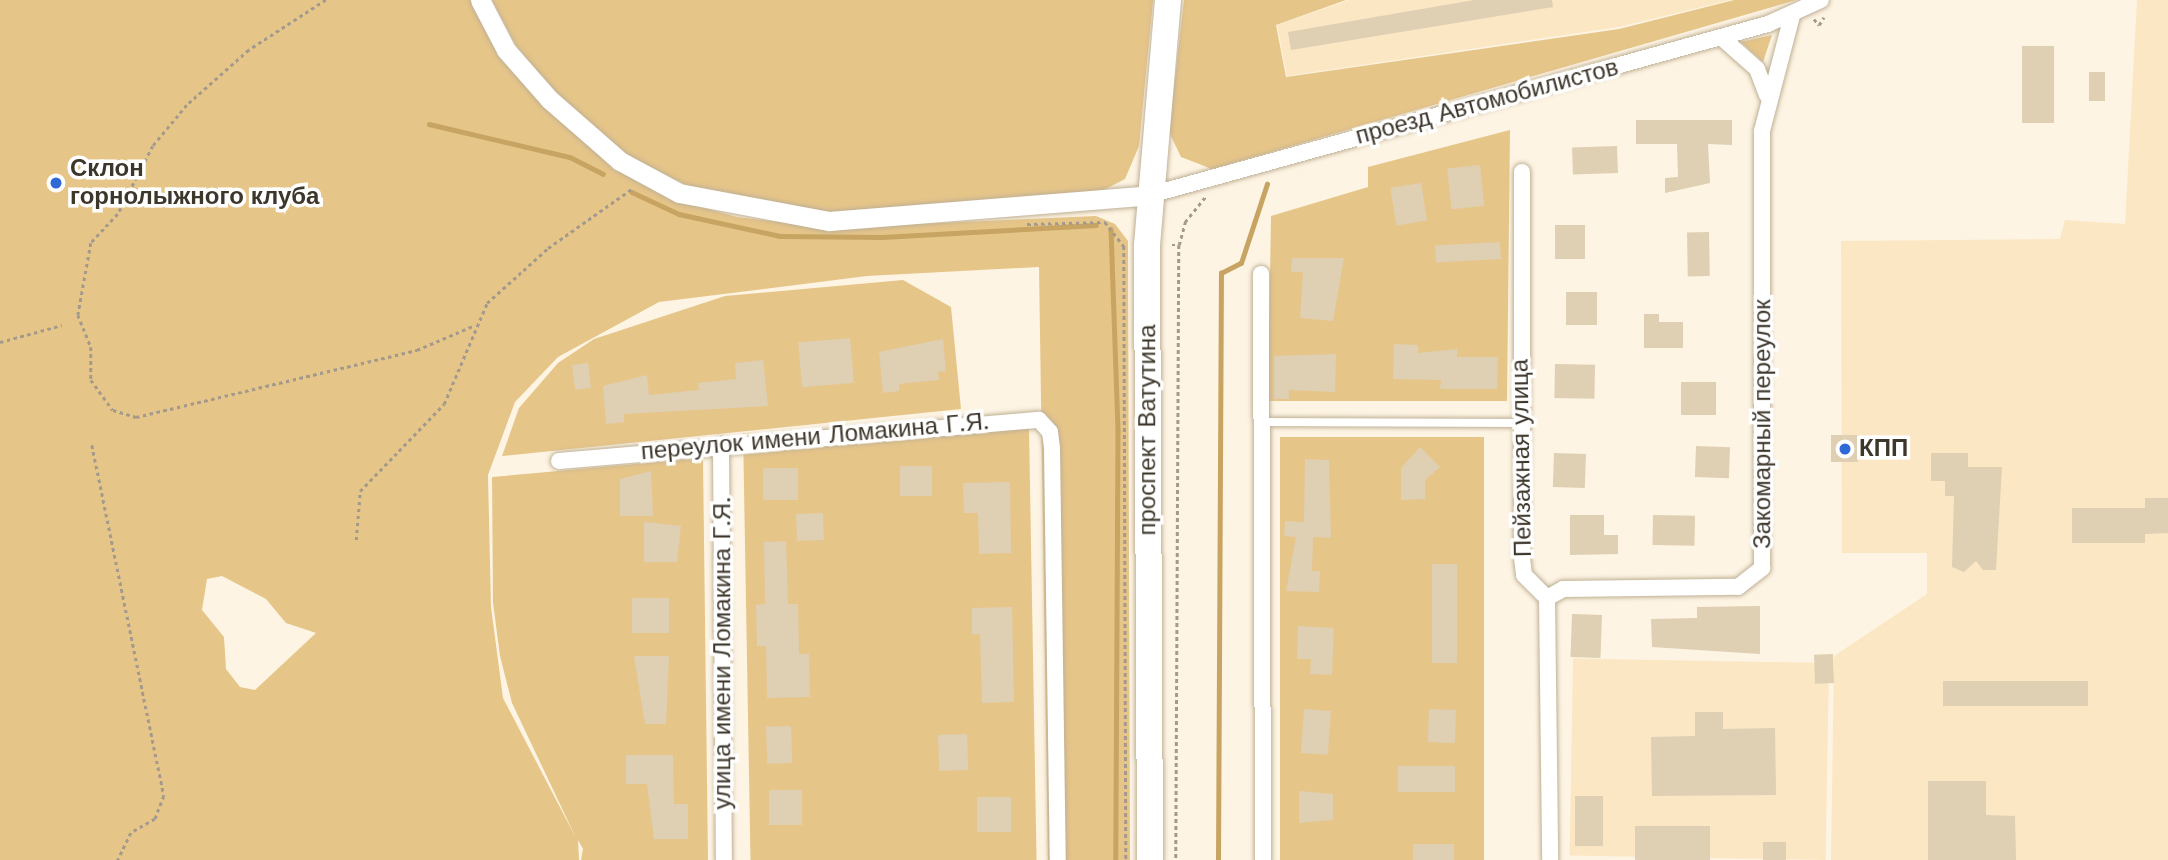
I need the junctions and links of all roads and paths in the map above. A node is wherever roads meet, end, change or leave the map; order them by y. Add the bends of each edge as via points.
1 (326, 0) edge
2 (480, 0) edge
3 (1168, 0) edge
4 (1821, 0) edge
5 (1792, 16) junction
6 (1721, 37) junction
7 (1767, 95) junction
8 (1521, 172) dead end
9 (626, 180) dead end
10 (636, 186) junction
11 (647, 191) dead end
12 (1150, 195) junction
13 (1020, 224) dead end
14 (1172, 245) dead end
15 (1261, 274) dead end
16 (62, 325) dead end
17 (473, 326) junction
18 (0, 342) edge
19 (1261, 422) junction
20 (1520, 423) junction
21 (92, 445) dead end
22 (721, 446) junction
23 (559, 461) dead end
24 (356, 540) dead end
25 (1547, 598) junction
26 (118, 860) edge
27 (724, 860) edge
28 (1058, 860) edge
29 (1126, 860) edge
30 (1150, 860) edge
31 (1176, 860) edge
32 (1263, 860) edge
33 (1550, 860) edge

1 - 17 path via 249,50 153,146 118,214 91,243 79,328 91,347 91,380 113,410 136,417 417,350
2 - 12 street via 506,50 549,99 620,161 679,193 829,220
3 - 12 main road, проспект Ватутина
4 - 5 street, проезд Автомобилистов
5 - 6 street, проезд Автомобилистов
5 - 7 street, Закомарный переулок
6 - 7 street via 1756,69
6 - 12 street, проезд Автомобилистов
7 - 25 street, Закомарный переулок via 1760,211 1762,568 1738,587 1563,589
8 - 20 street, Пейзажная улица
9 - 10 path
10 - 11 path
10 - 17 path via 548,248 487,303
12 - 30 main road, проспект Ватутина
13 - 29 path via 1105,222 1124,246
14 - 31 path via 1180,246
15 - 19 street
16 - 18 path
17 - 24 path via 444,404 360,491
19 - 20 lane
19 - 32 street
20 - 25 street, Пейзажная улица via 1524,575
21 - 26 path via 164,796 155,819 131,833
22 - 23 street, переулок имени Ломакина Г.Я.
22 - 27 street, улица имени Ломакина Г.Я.
22 - 28 street, переулок имени Ломакина Г.Я. via 1025,417 1050,432
25 - 33 street

